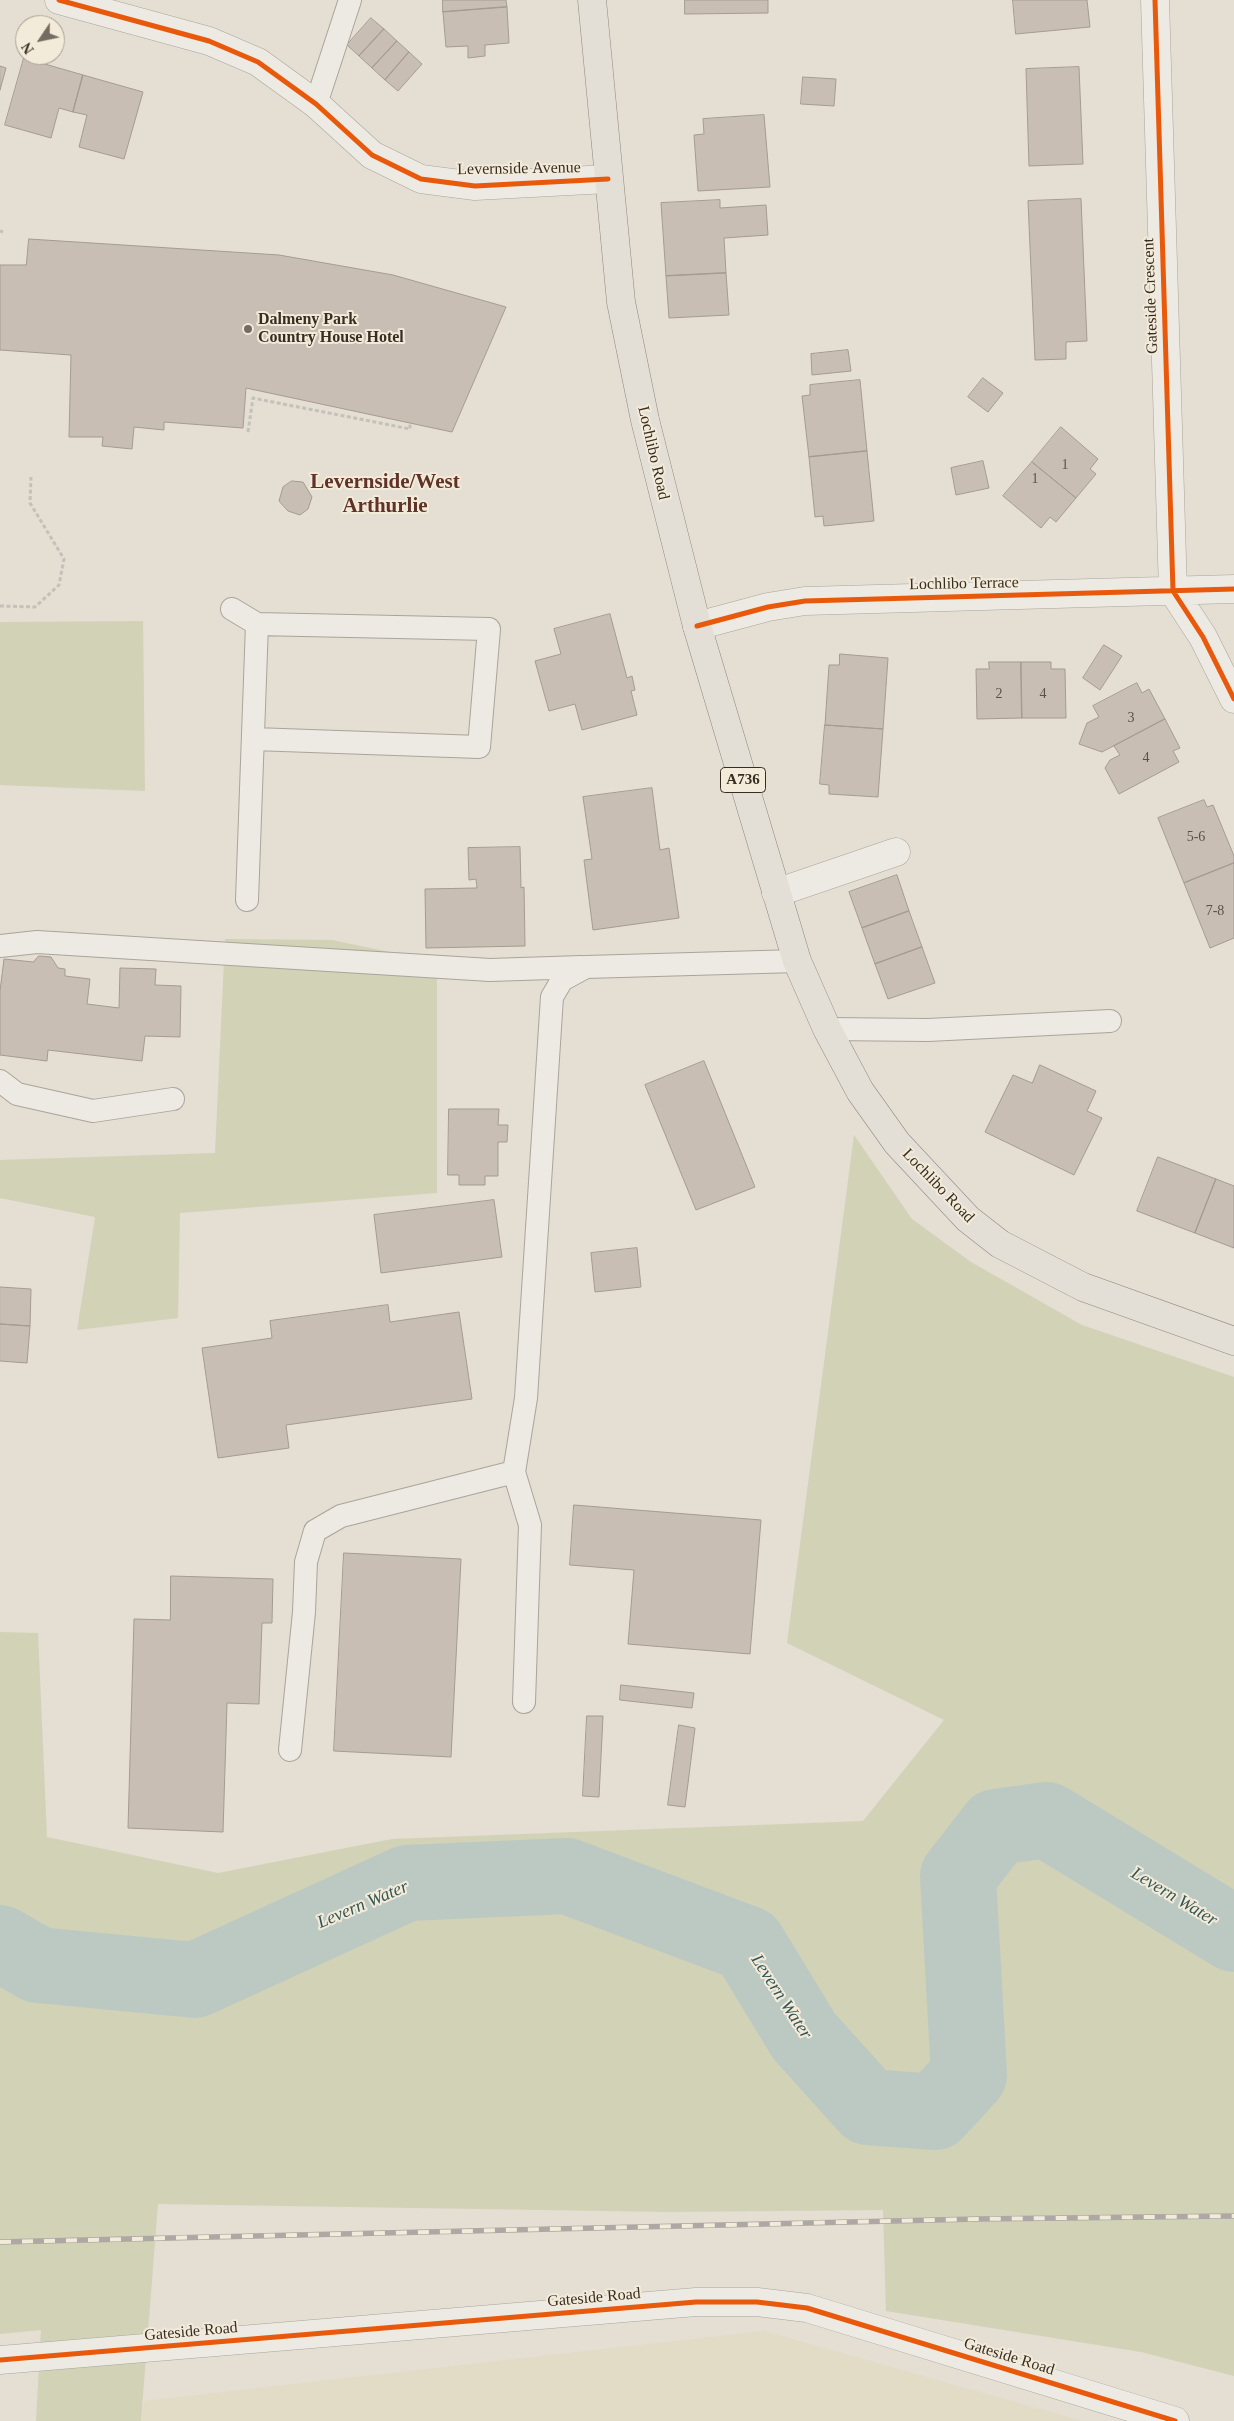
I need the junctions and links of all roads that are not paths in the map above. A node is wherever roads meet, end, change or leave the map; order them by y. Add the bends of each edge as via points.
1 (59, 0) edge
2 (350, 0) edge
3 (592, 0) edge
4 (1155, 0) edge
5 (316, 104) junction
6 (608, 179) junction
7 (1234, 589) edge
8 (1173, 591) junction
9 (232, 609) dead end
10 (257, 624) junction
11 (697, 626) junction
12 (1234, 699) edge
13 (254, 739) junction
14 (896, 852) dead end
15 (776, 893) junction
16 (247, 900) dead end
17 (0, 946) edge
18 (797, 961) junction
19 (586, 967) junction
20 (1110, 1022) dead end
21 (826, 1029) junction
22 (0, 1081) edge
23 (173, 1099) dead end
24 (1234, 1342) edge
25 (514, 1472) junction
26 (524, 1702) dead end
27 (290, 1750) dead end
28 (0, 2360) edge
29 (1175, 2421) edge

1 - 5 street, Levernside Avenue via 210,41 258,62
2 - 5 lane
3 - 6 main road, Lochlibo Road / A736
4 - 8 street, Gateside Crescent
5 - 6 street, Levernside Avenue via 372,155 421,179 475,186
6 - 11 main road, Lochlibo Road / A736 via 622,311 645,420
7 - 8 street, Lochlibo Terrace
8 - 11 street, Lochlibo Terrace via 805,601
8 - 12 street via 1203,637
9 - 10 lane
10 - 13 lane
10 - 13 lane via 490,629 479,747
11 - 15 main road, Lochlibo Road / A736
13 - 16 lane
14 - 15 street
15 - 18 main road, Lochlibo Road / A736
17 - 19 lane via 37,942 490,970
18 - 19 lane
18 - 21 main road, Lochlibo Road / A736
19 - 25 lane via 562,980 552,997 526,1398
20 - 21 lane via 928,1030
21 - 24 main road, Lochlibo Road / A736 via 860,1091 897,1144 968,1219 1000,1244 1083,1287
22 - 23 lane via 17,1094 93,1111
25 - 26 lane via 530,1526
25 - 27 lane via 341,1516 315,1531 306,1562
28 - 29 street, Gateside Road via 696,2302 757,2302 807,2308

